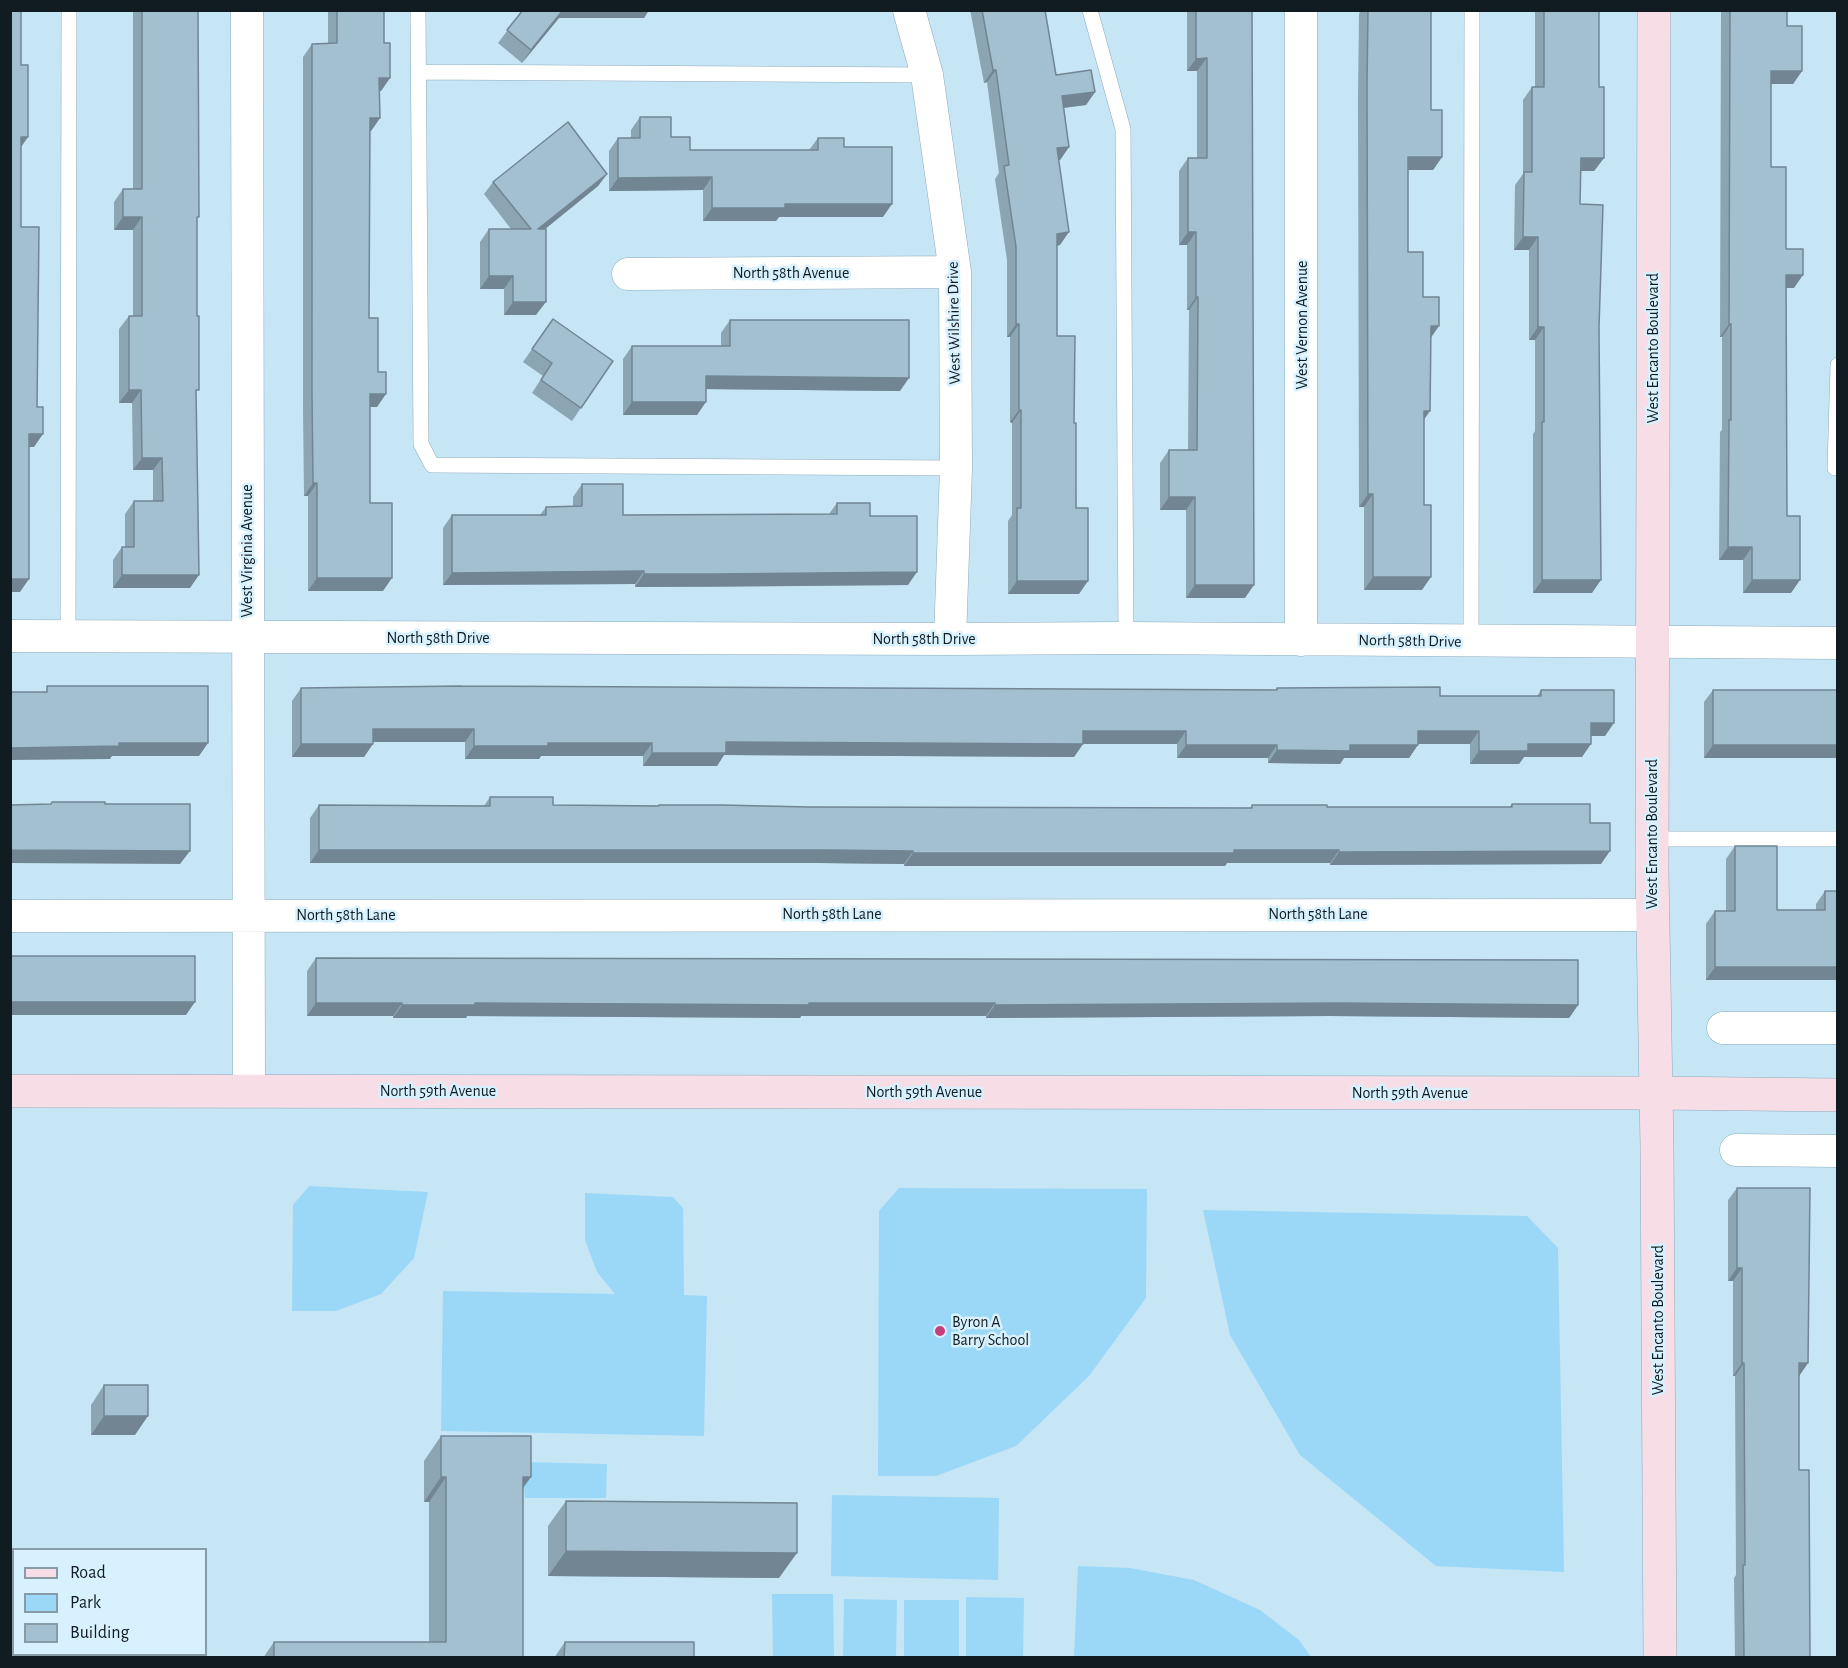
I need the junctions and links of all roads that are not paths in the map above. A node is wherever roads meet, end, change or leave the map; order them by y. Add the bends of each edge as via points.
1 (69, 10) edge
2 (247, 10) edge
3 (418, 10) edge
4 (909, 10) edge
5 (1090, 10) edge
6 (1301, 10) edge
7 (1472, 10) edge
8 (1654, 10) edge
9 (420, 72) junction
10 (927, 75) junction
11 (955, 272) junction
12 (627, 274) dead end
13 (1838, 365) edge
14 (956, 468) junction
15 (1838, 468) edge
16 (10, 636) edge
17 (68, 637) junction
18 (247, 637) junction
19 (1126, 638) junction
20 (950, 639) junction
21 (1301, 640) junction
22 (1471, 642) junction
23 (1652, 643) junction
24 (1838, 643) edge
25 (1652, 839) junction
26 (1838, 840) edge
27 (1653, 915) junction
28 (10, 916) edge
29 (249, 916) junction
30 (1723, 1028) dead end
31 (1838, 1028) edge
32 (10, 1091) edge
33 (249, 1091) junction
34 (1656, 1093) junction
35 (1838, 1095) edge
36 (1736, 1150) dead end
37 (1838, 1151) edge
38 (1660, 1658) edge

1 - 17 lane
2 - 18 street, West Virginia Avenue
3 - 9 lane
4 - 10 street, West Wilshire Drive
5 - 19 lane via 1123,129
6 - 21 street, West Vernon Avenue
7 - 22 lane
8 - 23 main road, West Encanto Boulevard
9 - 10 lane
9 - 14 lane via 421,444 432,465
10 - 11 street, West Wilshire Drive
11 - 12 street, North 58th Avenue
11 - 14 street, West Wilshire Drive
13 - 15 lane
14 - 20 street, West Wilshire Drive
16 - 17 street, North 58th Drive
17 - 18 street, North 58th Drive
18 - 20 street, North 58th Drive
18 - 29 street, West Virginia Avenue
19 - 20 street, North 58th Drive
19 - 21 street, North 58th Drive
21 - 22 street, North 58th Drive
22 - 23 street, North 58th Drive
23 - 24 street, North 58th Drive
23 - 25 main road, West Encanto Boulevard
25 - 26 lane
25 - 27 main road, West Encanto Boulevard
27 - 29 street, North 58th Lane
27 - 34 main road, West Encanto Boulevard
28 - 29 street, North 58th Lane
29 - 33 street, West Virginia Avenue
30 - 31 street
32 - 33 main road, North 59th Avenue
33 - 34 main road, North 59th Avenue
34 - 35 main road, North 59th Avenue
34 - 38 main road, West Encanto Boulevard
36 - 37 street

